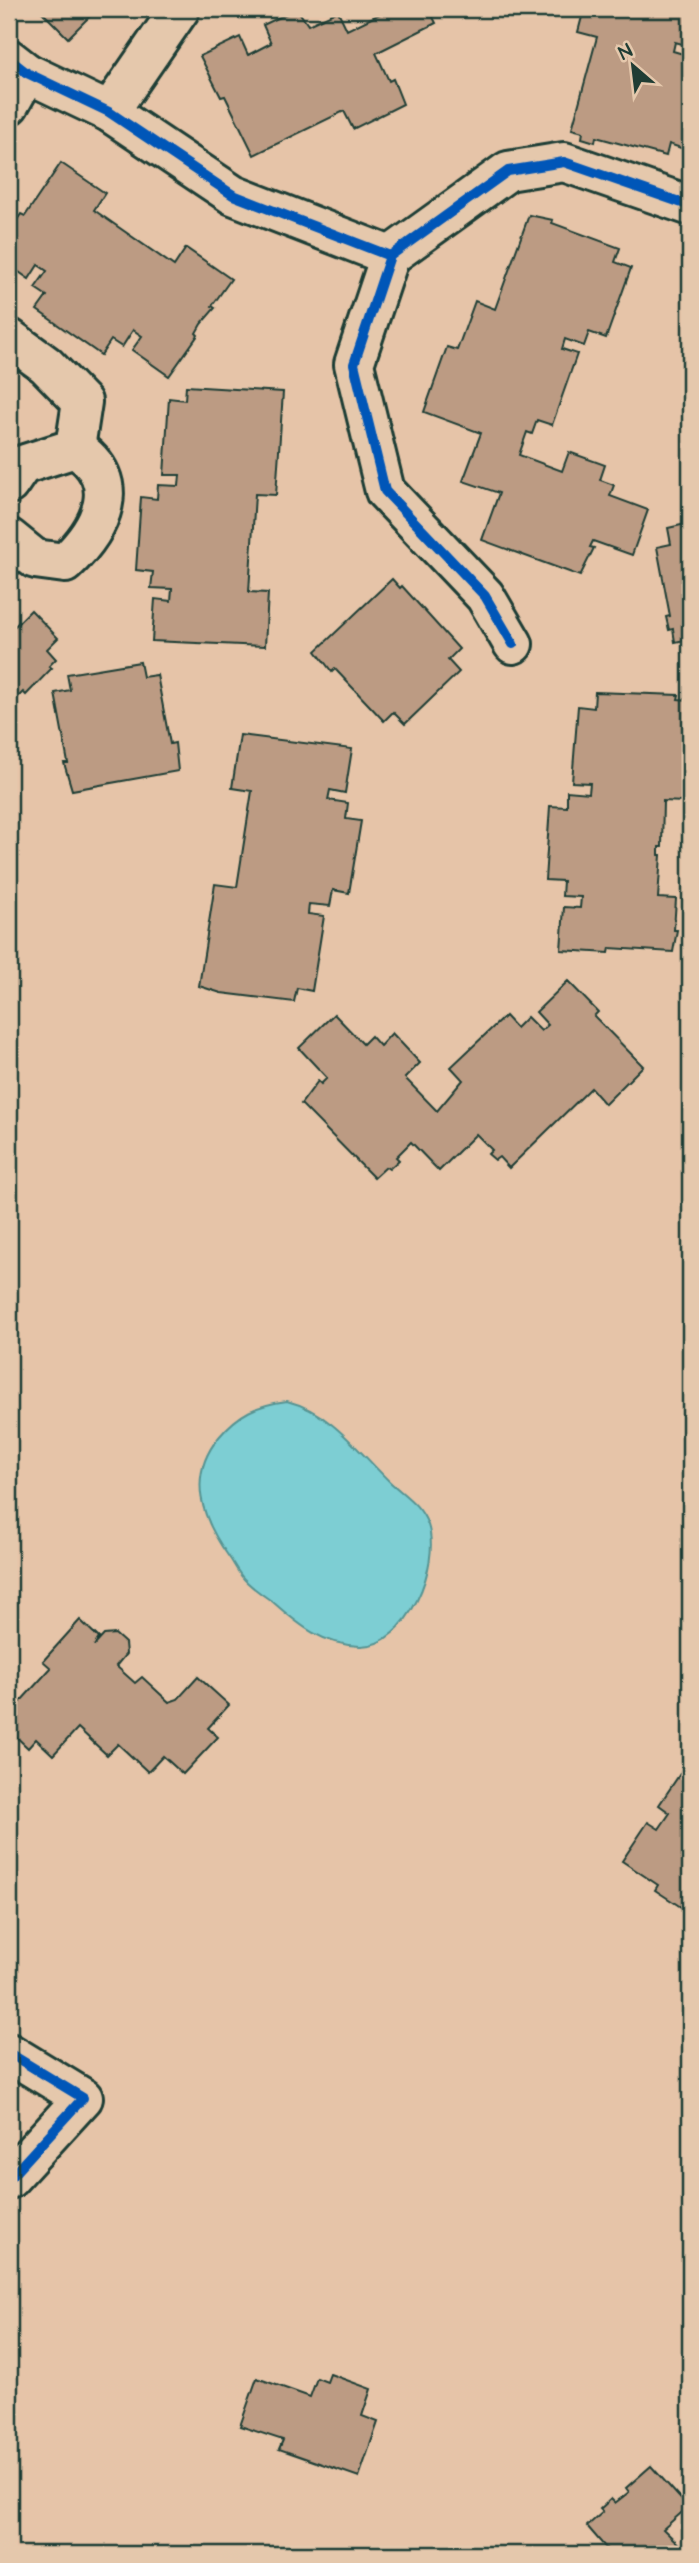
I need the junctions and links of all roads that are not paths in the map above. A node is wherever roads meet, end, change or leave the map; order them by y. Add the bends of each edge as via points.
1 (180, 9) edge
2 (15, 79) edge
3 (109, 112) junction
4 (688, 205) dead end
5 (390, 256) junction
6 (9, 338) edge
7 (75, 448) junction
8 (9, 484) edge
9 (9, 538) edge
10 (513, 644) dead end
11 (9, 2053) edge
12 (9, 2179) edge

1 - 3 street
2 - 3 street
3 - 5 street via 233,195
4 - 5 street via 564,162 508,171
5 - 10 street via 354,364 385,491 485,596
6 - 7 street via 46,365 82,402
7 - 8 street via 22,465
7 - 9 street via 92,459 104,485 101,516 86,544 65,563 35,559
11 - 12 street via 83,2098

